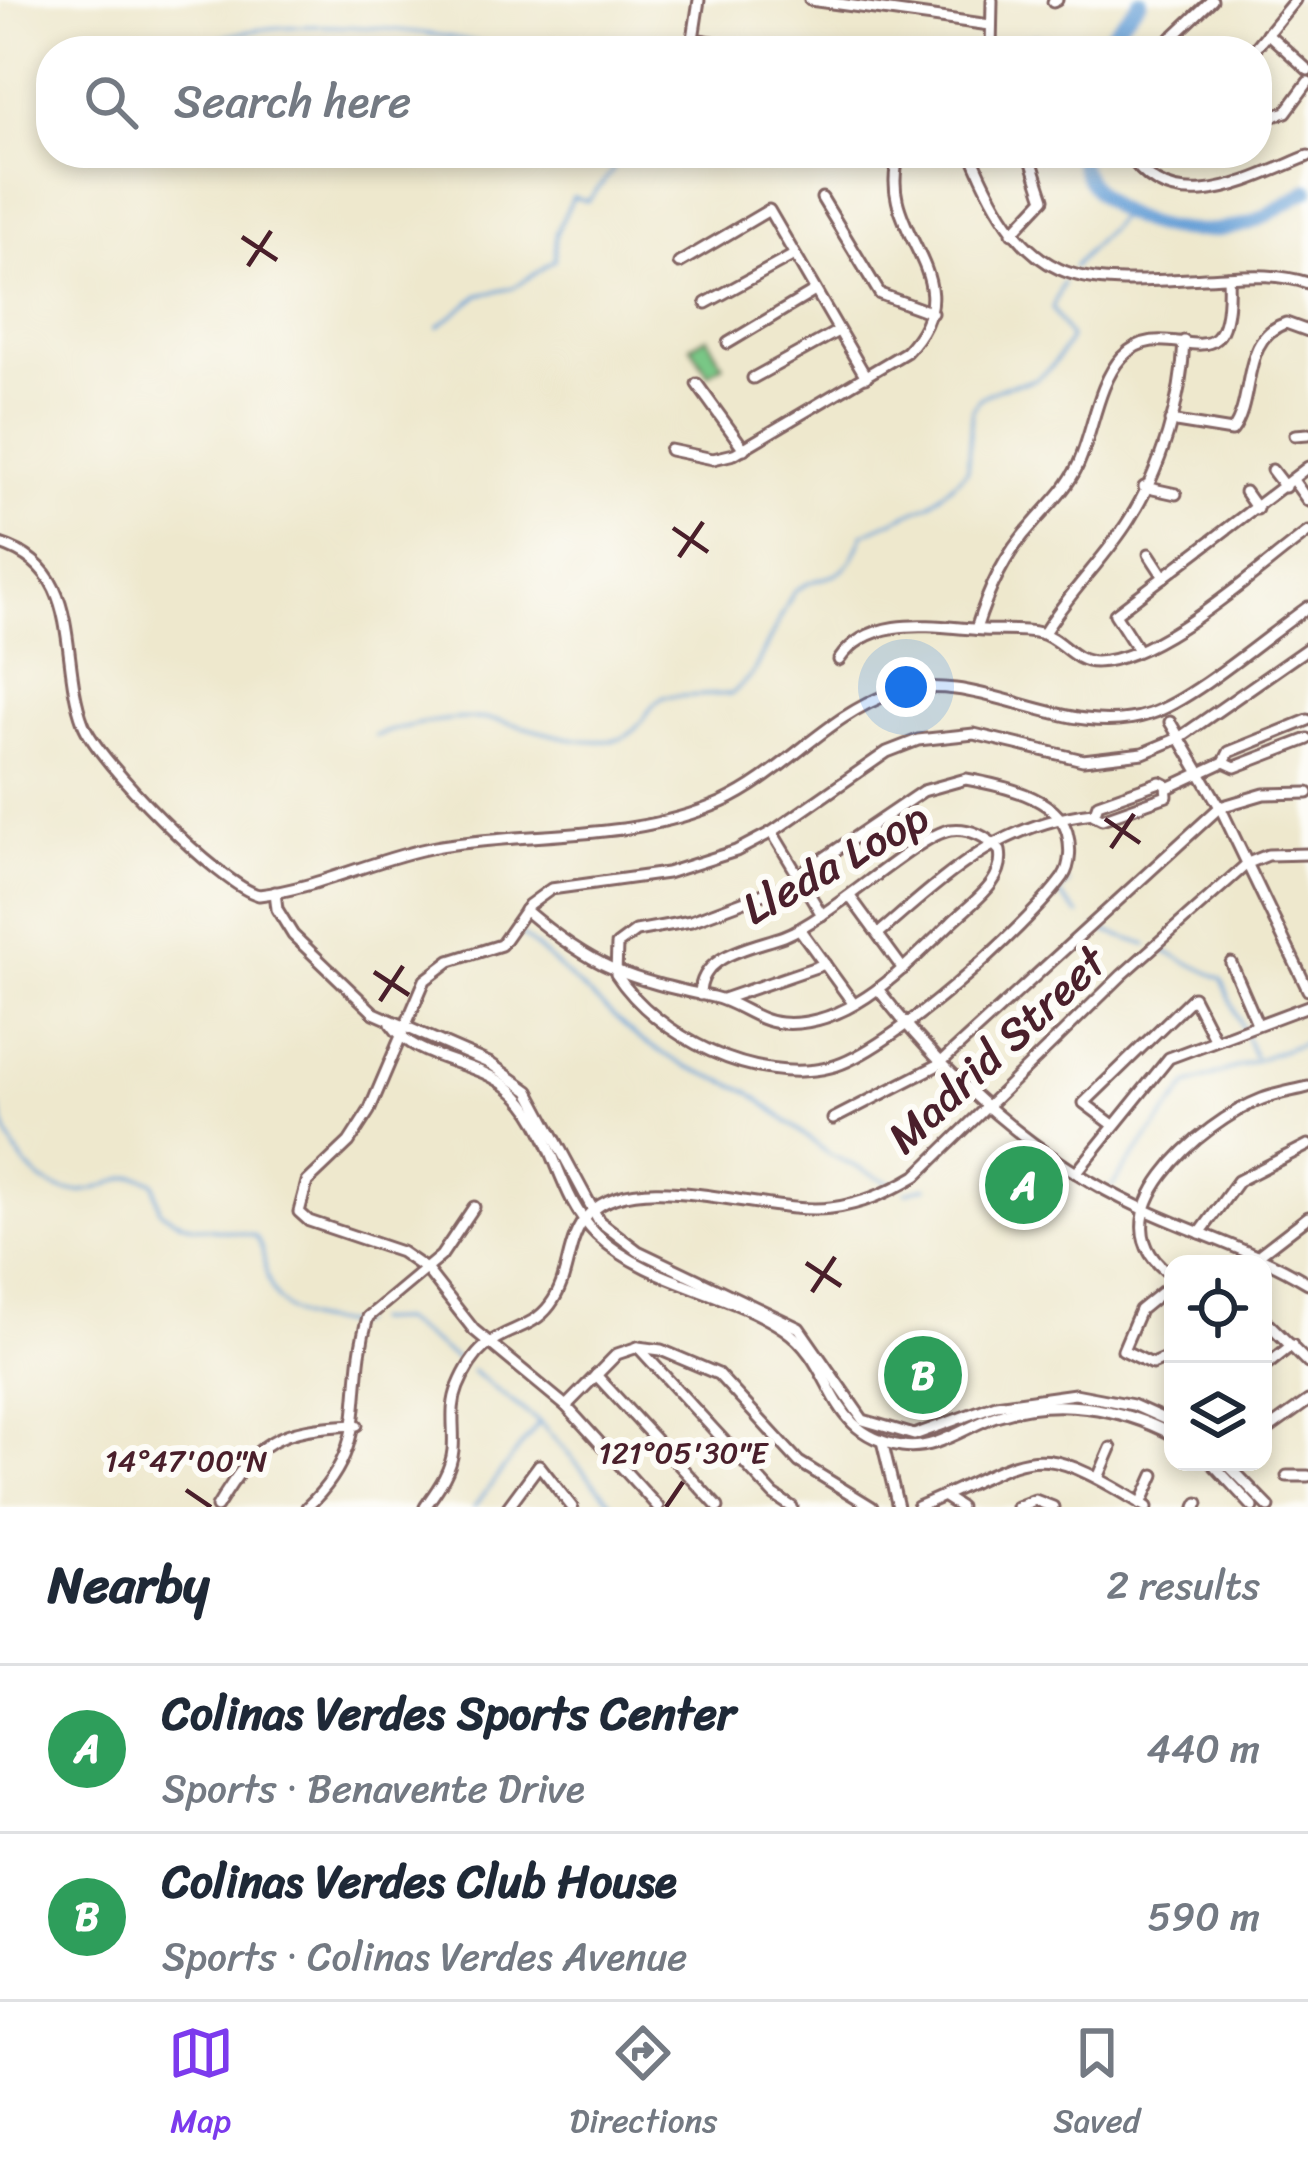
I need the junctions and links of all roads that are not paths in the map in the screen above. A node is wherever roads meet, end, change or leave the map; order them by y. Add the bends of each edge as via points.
1 (699, 0) edge
2 (810, 0) edge
3 (935, 0) edge
4 (992, 0) edge
5 (1212, 0) edge
6 (1295, 0) edge
7 (882, 5) edge
8 (932, 16) junction
9 (990, 25) junction
10 (1268, 33) junction
11 (693, 36) edge
12 (991, 36) edge
13 (1173, 36) edge
14 (1266, 36) edge
15 (1271, 36) edge
16 (1272, 37) edge
17 (1308, 70) edge
18 (1308, 82) edge
19 (1272, 116) edge
20 (1308, 156) edge
21 (898, 168) edge
22 (979, 168) edge
23 (1034, 168) edge
24 (1140, 168) edge
25 (822, 198) dead end
26 (1012, 233) junction
27 (794, 255) junction
28 (679, 263) dead end
29 (1228, 277) junction
30 (1308, 283) edge
31 (815, 291) junction
32 (706, 303) dead end
33 (932, 314) junction
34 (838, 331) junction
35 (1308, 331) edge
36 (1184, 341) junction
37 (728, 343) dead end
38 (866, 377) junction
39 (753, 378) dead end
40 (697, 384) dead end
41 (1170, 421) junction
42 (1295, 434) dead end
43 (1308, 434) edge
44 (743, 449) junction
45 (670, 450) dead end
46 (1308, 467) edge
47 (1271, 470) dead end
48 (1289, 483) junction
49 (1144, 487) junction
50 (1245, 492) dead end
51 (1176, 494) dead end
52 (1308, 502) edge
53 (1257, 509) junction
54 (1308, 532) edge
55 (0, 544) edge
56 (1149, 554) dead end
57 (1164, 577) junction
58 (1308, 608) edge
59 (976, 629) junction
60 (1044, 633) junction
61 (1308, 648) edge
62 (1138, 650) junction
63 (839, 660) dead end
64 (1308, 720) edge
65 (1170, 722) dead end
66 (1179, 738) junction
67 (1308, 739) edge
68 (1224, 762) junction
69 (1199, 772) junction
70 (1308, 793) edge
71 (1220, 807) junction
72 (1061, 819) junction
73 (772, 832) junction
74 (993, 843) junction
75 (1308, 854) edge
76 (1248, 862) junction
77 (799, 878) junction
78 (275, 892) junction
79 (851, 898) junction
80 (525, 910) junction
81 (821, 916) junction
82 (800, 930) junction
83 (878, 934) junction
84 (1231, 963) dead end
85 (826, 964) junction
86 (903, 969) junction
87 (616, 974) junction
88 (878, 989) junction
89 (1308, 990) edge
90 (700, 995) junction
91 (723, 1000) junction
92 (853, 1003) junction
93 (1308, 1006) edge
94 (1257, 1023) junction
95 (907, 1027) junction
96 (404, 1036) junction
97 (1214, 1038) junction
98 (938, 1065) junction
99 (1308, 1087) edge
100 (988, 1105) junction
101 (833, 1120) dead end
102 (1112, 1124) junction
103 (1308, 1145) edge
104 (1076, 1173) junction
105 (474, 1207) dead end
106 (1141, 1208) junction
107 (588, 1216) junction
108 (1308, 1217) edge
109 (1200, 1233) junction
110 (1260, 1254) junction
111 (1164, 1268) edge
112 (427, 1270) junction
113 (1308, 1283) edge
114 (1164, 1288) edge
115 (1272, 1326) edge
116 (486, 1342) junction
117 (1292, 1345) junction
118 (638, 1347) junction
119 (1164, 1359) edge
120 (1269, 1363) edge
121 (1308, 1363) edge
122 (596, 1375) junction
123 (1308, 1400) edge
124 (566, 1406) junction
125 (1164, 1419) edge
126 (357, 1425) junction
127 (1272, 1426) edge
128 (1164, 1431) edge
129 (882, 1441) junction
130 (1111, 1448) dead end
131 (1219, 1471) edge
132 (1234, 1471) edge
133 (1154, 1475) dead end
134 (1287, 1476) dead end
135 (1308, 1476) edge
136 (1098, 1478) junction
137 (943, 1496) junction
138 (1144, 1505) edge
139 (217, 1507) edge
140 (308, 1507) edge
141 (425, 1507) edge
142 (508, 1507) edge
143 (572, 1507) edge
144 (658, 1507) edge
145 (718, 1507) edge
146 (792, 1507) edge
147 (872, 1507) edge
148 (898, 1507) edge
149 (918, 1507) edge
150 (960, 1507) edge
151 (1017, 1507) edge
152 (1053, 1507) edge
153 (1253, 1507) edge
154 (1269, 1507) edge

1 - 11 street
2 - 7 street
3 - 8 street
4 - 9 street
5 - 13 street
6 - 10 street
7 - 8 street
8 - 9 street
9 - 12 street
10 - 14 street
10 - 15 street
16 - 17 street
18 - 19 street via 1286,112
20 - 24 street via 1208,194 1171,189
21 - 33 street via 894,199 928,272
22 - 26 street
23 - 26 street via 1044,199
25 - 33 street via 880,294
26 - 29 street via 1057,272 1086,280
27 - 28 street via 770,210
27 - 31 street
27 - 32 street
29 - 30 street
29 - 36 street via 1224,332 1212,342
31 - 34 street
31 - 37 street
33 - 38 street via 906,352
34 - 38 street
34 - 39 street
35 - 41 street via 1286,323 1268,334 1232,431
36 - 41 street
36 - 59 street via 1142,346 1118,363 1076,471 1000,568
38 - 44 street
40 - 44 street
41 - 49 street
42 - 43 street
44 - 45 street via 713,459
46 - 48 street
47 - 48 street
48 - 52 street
48 - 53 street
49 - 51 street
49 - 60 street via 1128,522
50 - 53 street
53 - 57 street
54 - 62 street
55 - 78 street via 27,555 57,591 80,712 96,746 222,874 253,894
56 - 57 street
57 - 62 street via 1115,614
58 - 78 street via 1147,716 1087,720 919,688 864,707 747,789 688,815 617,831 432,848
59 - 60 street
59 - 63 street via 886,629 850,645
60 - 62 street via 1095,662
61 - 66 street
64 - 68 street via 1228,752
65 - 66 street
66 - 69 street
66 - 73 street via 1143,753 1084,760 974,734 918,740 887,752
67 - 68 street via 1235,766
68 - 69 street
69 - 71 street
69 - 72 street
70 - 71 street
71 - 76 street
71 - 98 street
72 - 74 street
72 - 77 street via 1016,790 966,778 944,782
72 - 95 street via 1070,854 1063,877
73 - 77 street
73 - 80 street via 687,868 551,889
74 - 79 street, Lleda Loop via 946,830
74 - 83 street
74 - 86 street, Lleda Loop via 1002,860 997,877
75 - 76 street
76 - 89 street
76 - 100 street, Madrid Street
77 - 81 street
77 - 87 street via 710,915 636,931 617,945
78 - 96 street via 293,934
79 - 81 street, Lleda Loop
79 - 83 street
80 - 87 street
80 - 96 street via 495,950 433,972
81 - 82 street, Lleda Loop
82 - 85 street
82 - 90 street, Lleda Loop via 711,964
83 - 86 street
84 - 94 street
85 - 91 street
85 - 92 street
86 - 88 street, Lleda Loop
87 - 90 street, Lleda Loop
87 - 95 street via 654,1016 738,1062 772,1071 836,1066
88 - 92 street, Lleda Loop
88 - 95 street
90 - 91 street, Lleda Loop
91 - 92 street, Lleda Loop via 777,1023 802,1023
93 - 94 street
94 - 97 street
95 - 98 street
96 - 107 street via 498,1079 522,1100
96 - 112 street via 360,1127 307,1182 299,1212
97 - 102 street via 1168,1058
97 - 102 street via 1193,997 1084,1103
98 - 100 street
98 - 101 street
99 - 106 street via 1221,1121
100 - 104 street
100 - 107 street, Madrid Street via 916,1176 867,1200 822,1209 628,1194
102 - 104 street
103 - 109 street via 1238,1181
104 - 106 street
105 - 112 street
106 - 109 street
106 - 111 street via 1145,1244
107 - 116 street via 546,1310
107 - 125 street via 638,1251 799,1328 854,1412 880,1429 914,1435 1043,1395 1114,1400
107 - 129 street via 628,1259 784,1330 813,1358 842,1414
108 - 110 street
109 - 110 street
110 - 113 street
112 - 116 street
112 - 126 street via 367,1322
114 - 119 street via 1140,1310 1123,1350 1152,1364
115 - 117 street
116 - 124 street
116 - 141 street via 453,1402 448,1471
117 - 120 street
117 - 121 street
118 - 122 street
118 - 146 street
118 - 147 street via 718,1374 799,1462
122 - 124 street
122 - 145 street
123 - 127 street
124 - 144 street
126 - 139 street via 271,1438
126 - 140 street via 334,1480
128 - 129 street via 1134,1416 1054,1407 999,1415 925,1446
129 - 148 street
130 - 136 street
131 - 153 street
132 - 154 street
133 - 138 street
134 - 135 street
136 - 137 street via 1065,1460 1031,1458
136 - 138 street
137 - 149 street
137 - 150 street
142 - 143 street via 539,1465
151 - 152 street via 1035,1500

